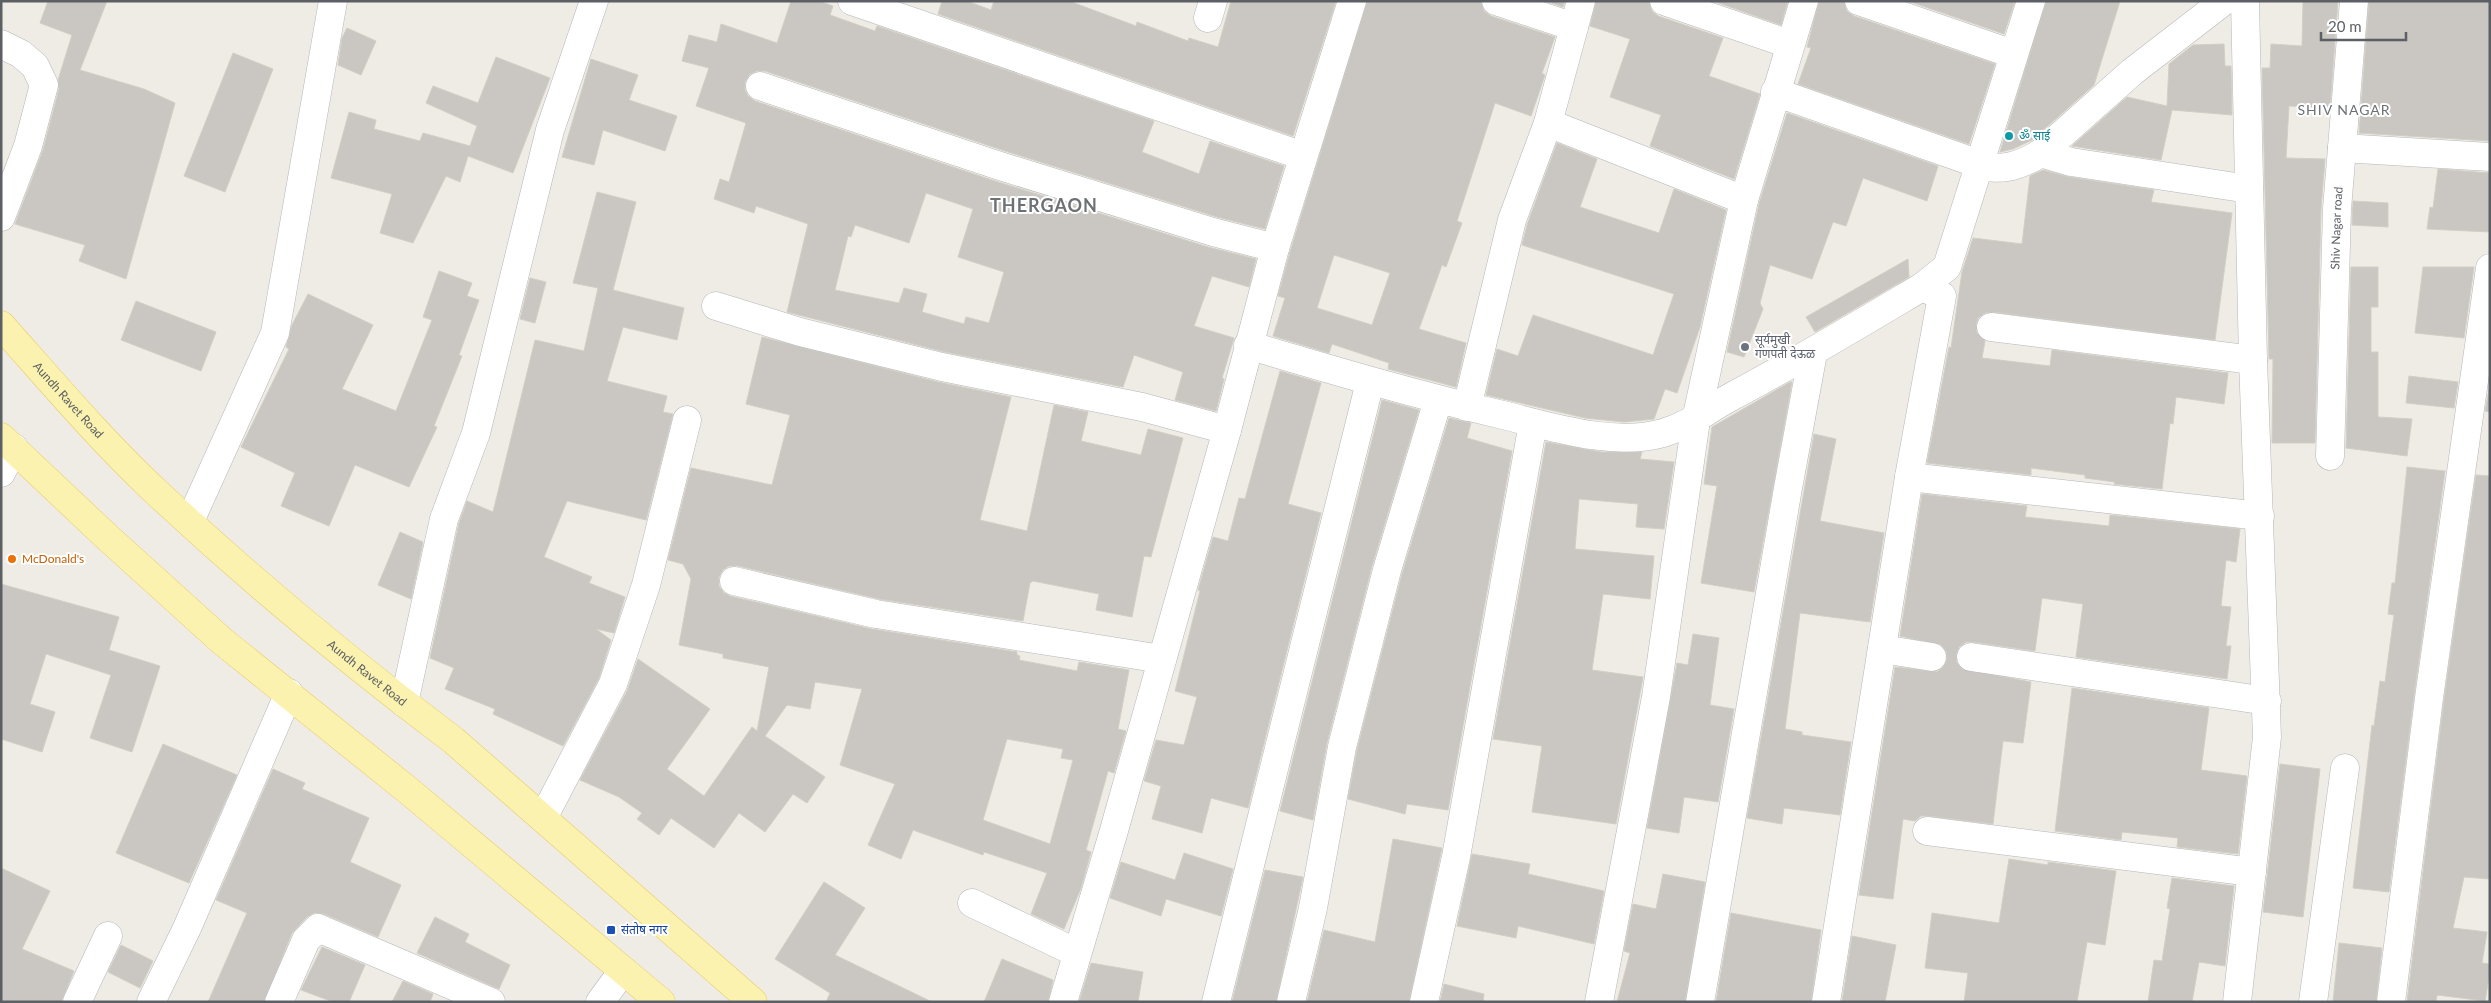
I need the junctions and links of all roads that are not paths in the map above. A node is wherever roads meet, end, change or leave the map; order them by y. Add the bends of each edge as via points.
1 (333, 1) edge
2 (594, 1) edge
3 (852, 1) edge
4 (1352, 1) edge
5 (1496, 1) edge
6 (1664, 1) edge
7 (1804, 1) edge
8 (1860, 1) edge
9 (2031, 1) edge
10 (2224, 1) edge
11 (2245, 1) edge
12 (2354, 1) edge
13 (1577, 14) edge
14 (1, 44) edge
15 (1789, 44) junction
16 (2013, 54) junction
17 (760, 86) dead end
18 (1775, 92) junction
19 (1548, 122) junction
20 (2342, 148) junction
21 (2041, 153) junction
22 (1303, 156) junction
23 (2490, 157) edge
24 (1979, 165) junction
25 (2249, 189) junction
26 (1744, 200) junction
27 (1, 217) edge
28 (1275, 248) junction
29 (2490, 268) edge
30 (1922, 287) junction
31 (716, 306) dead end
32 (1, 325) edge
33 (1991, 327) dead end
34 (1248, 345) junction
35 (1813, 353) junction
36 (2253, 360) junction
37 (1370, 382) junction
38 (1438, 400) junction
39 (1467, 407) junction
40 (686, 420) dead end
41 (1696, 420) junction
42 (1533, 423) junction
43 (1227, 430) junction
44 (8, 443) edge
45 (2330, 456) dead end
46 (1, 473) edge
47 (1909, 477) junction
48 (2260, 516) junction
49 (190, 521) junction
50 (734, 581) dead end
51 (1882, 649) junction
52 (1932, 657) dead end
53 (1971, 657) dead end
54 (1162, 659) junction
55 (289, 693) junction
56 (2267, 702) junction
57 (404, 703) junction
58 (2345, 768) dead end
59 (542, 818) junction
60 (1926, 831) dead end
61 (2252, 872) junction
62 (972, 904) dead end
63 (108, 936) dead end
64 (1077, 953) junction
65 (623, 971) junction
66 (443, 992) edge
67 (77, 1002) edge
68 (151, 1002) edge
69 (279, 1002) edge
70 (490, 1002) edge
71 (600, 1002) edge
72 (661, 1002) edge
73 (753, 1002) edge
74 (1063, 1002) edge
75 (1216, 1002) edge
76 (1291, 1002) edge
77 (1424, 1002) edge
78 (1599, 1002) edge
79 (1700, 1002) edge
80 (1826, 1002) edge
81 (2237, 1002) edge
82 (2314, 1002) edge
83 (2391, 1002) edge

1 - 49 street via 275,333
2 - 57 street via 550,130 472,446 444,519
3 - 22 street
4 - 22 street
5 - 13 street
6 - 15 street
7 - 15 street
8 - 16 street
9 - 16 street
10 - 21 street via 2132,72
11 - 25 street
12 - 20 street, Shiv Nagar road
13 - 19 street
14 - 27 street via 35,66 44,85 28,146
15 - 18 street
16 - 24 street
17 - 28 street via 1000,166
18 - 24 street
18 - 26 street
19 - 26 street
19 - 39 street via 1512,220
20 - 23 street
20 - 45 street, Shiv Nagar road via 2337,209
21 - 24 street via 2005,169
21 - 25 street via 2070,162
22 - 28 street
24 - 30 street via 1948,266
25 - 36 street
26 - 41 street
28 - 34 street
29 - 83 street via 2429,698
30 - 35 street
30 - 47 street via 1942,296
31 - 43 street via 800,332 942,367 1133,405
32 - 49 main road, Aundh Ravet Road via 152,488
33 - 36 street
34 - 37 street
34 - 43 street
35 - 41 street via 1716,404
35 - 79 street
36 - 48 street
37 - 38 street
37 - 75 street
38 - 39 street
38 - 76 street via 1387,570 1342,747 1314,908
39 - 42 street
40 - 59 street via 646,584 613,684
41 - 42 street via 1663,433 1637,438 1581,434
41 - 78 street via 1656,697
42 - 77 street via 1456,857
43 - 54 street
44 - 46 street
44 - 55 main road via 222,641
47 - 48 street
47 - 51 street
48 - 56 street
49 - 57 main road, Aundh Ravet Road via 266,590
50 - 54 street via 876,614
51 - 52 street
51 - 80 street
53 - 56 street
54 - 64 street
55 - 65 main road
55 - 68 street via 187,928
56 - 61 street via 2267,737
57 - 59 main road, Aundh Ravet Road via 453,740
58 - 82 street
59 - 73 main road, Aundh Ravet Road
60 - 61 street
61 - 81 street
62 - 64 street
63 - 67 street
64 - 74 street
65 - 71 street
65 - 72 main road
66 - 69 street via 318,928 306,940
66 - 70 street

